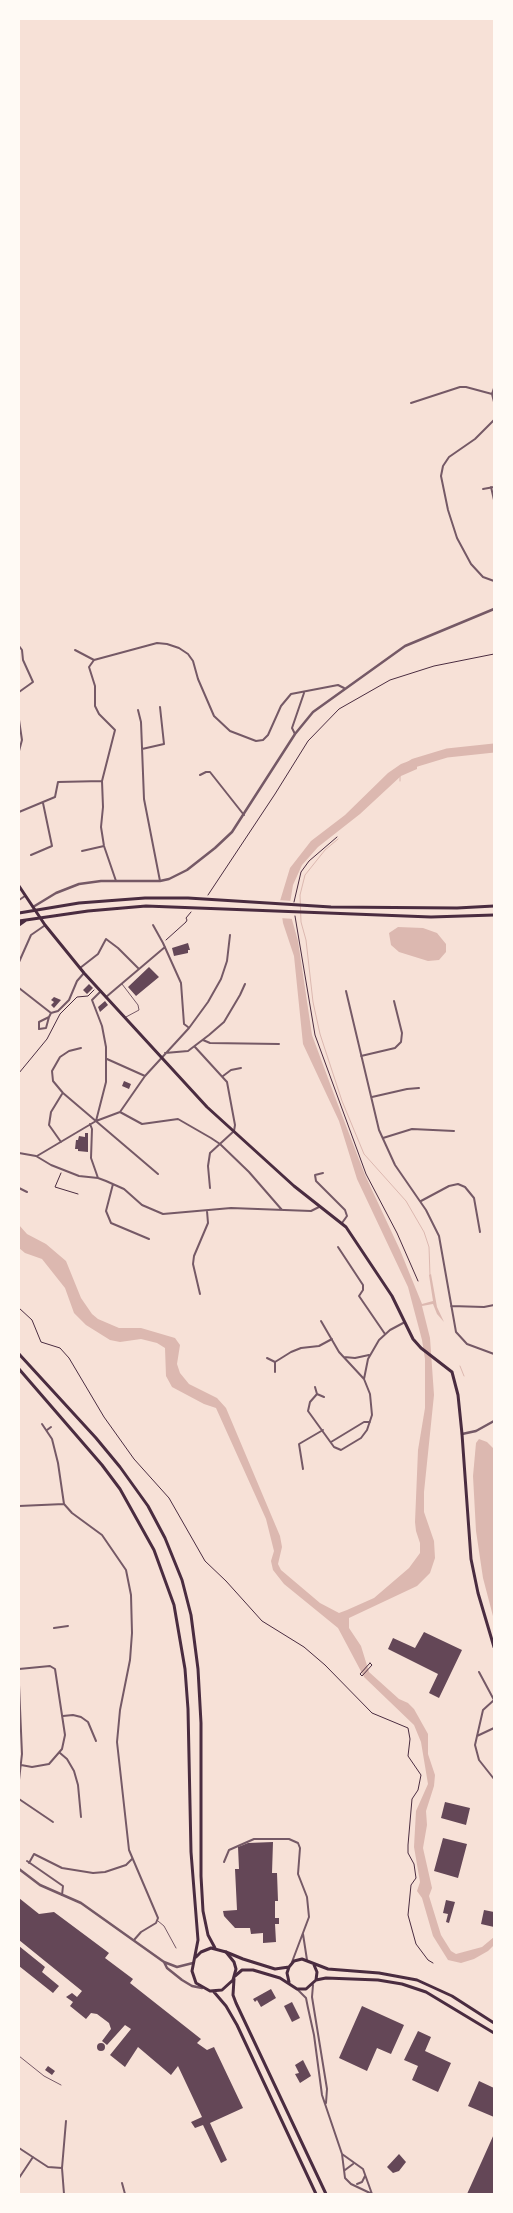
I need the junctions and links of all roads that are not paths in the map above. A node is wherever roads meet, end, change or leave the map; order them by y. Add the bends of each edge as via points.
1 (494, 388) edge
2 (492, 394) junction
3 (494, 402) edge
4 (412, 403) dead end
5 (494, 420) edge
6 (491, 487) junction
7 (494, 487) edge
8 (483, 489) dead end
9 (494, 500) edge
10 (493, 581) edge
11 (494, 609) edge
12 (19, 646) edge
13 (74, 650) dead end
14 (94, 660) junction
15 (344, 688) junction
16 (19, 692) edge
17 (304, 693) junction
18 (160, 707) dead end
19 (138, 710) dead end
20 (19, 720) edge
21 (295, 734) junction
22 (142, 749) junction
23 (19, 751) edge
24 (200, 775) dead end
25 (102, 781) junction
26 (43, 803) junction
27 (19, 812) edge
28 (244, 815) junction
29 (104, 846) junction
30 (82, 851) dead end
31 (31, 854) dead end
32 (116, 881) junction
33 (160, 881) junction
34 (19, 886) edge
35 (25, 896) junction
36 (19, 900) edge
37 (494, 906) edge
38 (33, 907) junction
39 (19, 913) edge
40 (494, 915) edge
41 (26, 920) junction
42 (19, 921) edge
43 (153, 925) dead end
44 (19, 926) edge
45 (45, 926) junction
46 (230, 935) dead end
47 (165, 947) junction
48 (19, 962) edge
49 (80, 968) junction
50 (138, 969) junction
51 (84, 973) junction
52 (122, 983) junction
53 (245, 984) dead end
54 (19, 988) edge
55 (101, 991) junction
56 (346, 991) dead end
57 (106, 997) junction
58 (394, 1001) dead end
59 (50, 1013) junction
60 (49, 1017) junction
61 (126, 1018) junction
62 (188, 1028) junction
63 (203, 1040) junction
64 (279, 1044) dead end
65 (195, 1047) junction
66 (81, 1048) dead end
67 (165, 1053) junction
68 (361, 1056) junction
69 (162, 1057) junction
70 (107, 1059) junction
71 (241, 1068) dead end
72 (146, 1076) junction
73 (223, 1076) junction
74 (419, 1088) dead end
75 (63, 1093) junction
76 (371, 1097) junction
77 (120, 1112) junction
78 (96, 1121) junction
79 (90, 1124) junction
80 (234, 1131) junction
81 (454, 1131) dead end
82 (382, 1138) junction
83 (60, 1142) junction
84 (220, 1144) junction
85 (19, 1154) edge
86 (36, 1156) junction
87 (323, 1173) dead end
88 (158, 1174) dead end
89 (98, 1178) junction
90 (214, 1182) dead end
91 (210, 1183) junction
92 (113, 1184) junction
93 (19, 1188) edge
94 (210, 1188) dead end
95 (28, 1192) dead end
96 (420, 1201) junction
97 (320, 1206) junction
98 (206, 1210) junction
99 (282, 1210) junction
100 (342, 1223) junction
101 (480, 1232) dead end
102 (149, 1239) dead end
103 (338, 1248) dead end
104 (200, 1294) dead end
105 (494, 1305) edge
106 (451, 1306) junction
107 (321, 1321) dead end
108 (405, 1322) junction
109 (385, 1334) junction
110 (332, 1339) junction
111 (19, 1354) edge
112 (494, 1354) edge
113 (370, 1355) junction
114 (267, 1358) dead end
115 (344, 1358) junction
116 (274, 1362) junction
117 (19, 1369) edge
118 (275, 1372) dead end
119 (364, 1379) junction
120 (315, 1387) dead end
121 (317, 1394) junction
122 (324, 1397) dead end
123 (370, 1422) junction
124 (494, 1422) edge
125 (42, 1424) dead end
126 (51, 1427) dead end
127 (47, 1430) junction
128 (323, 1430) junction
129 (462, 1434) junction
130 (331, 1442) junction
131 (303, 1469) dead end
132 (64, 1504) junction
133 (19, 1506) edge
134 (68, 1626) dead end
135 (54, 1628) dead end
136 (494, 1647) edge
137 (19, 1669) edge
138 (479, 1672) dead end
139 (19, 1685) edge
140 (494, 1700) edge
141 (62, 1716) junction
142 (494, 1728) edge
143 (477, 1736) junction
144 (96, 1741) dead end
145 (60, 1752) junction
146 (21, 1766) junction
147 (19, 1778) edge
148 (494, 1779) edge
149 (19, 1799) edge
150 (81, 1817) dead end
151 (48, 1824) dead end
152 (133, 1859) junction
153 (224, 1862) dead end
154 (19, 1869) edge
155 (62, 1895) junction
156 (158, 1921) junction
157 (303, 1934) junction
158 (177, 1940) dead end
159 (134, 1941) junction
160 (173, 1942) junction
161 (176, 1948) dead end
162 (216, 1948) junction
163 (226, 1952) junction
164 (196, 1957) junction
165 (307, 1960) junction
166 (164, 1962) junction
167 (193, 1963) junction
168 (314, 1964) junction
169 (290, 1965) junction
170 (234, 1977) junction
171 (316, 1980) junction
172 (289, 1982) junction
173 (313, 1985) junction
174 (202, 1988) junction
175 (298, 1989) junction
176 (214, 1992) junction
177 (494, 2023) edge
178 (494, 2032) edge
179 (19, 2056) edge
180 (61, 2085) dead end
181 (326, 2104) junction
182 (66, 2121) dead end
183 (19, 2148) edge
184 (342, 2154) junction
185 (33, 2157) junction
186 (354, 2164) junction
187 (62, 2168) junction
188 (345, 2170) junction
189 (365, 2176) junction
190 (19, 2178) edge
191 (122, 2183) dead end
192 (355, 2185) junction
193 (64, 2194) edge
194 (125, 2194) edge
195 (316, 2194) edge
196 (326, 2194) edge
197 (371, 2194) edge

1 - 2 street
2 - 3 street
2 - 4 street via 460,387
5 - 10 street via 475,439 449,457 441,476 457,538 471,564
6 - 7 street
6 - 8 street
6 - 9 street
11 - 15 street via 405,646
12 - 16 street via 33,682
13 - 14 street
14 - 17 street via 157,644 167,644 188,654 194,661 214,716 230,731 256,741 268,735 281,706 291,694
14 - 25 street via 89,667 95,686 95,706 115,730
15 - 17 street via 338,685
15 - 21 street via 313,712
17 - 21 street via 292,728
18 - 22 street via 164,744
19 - 22 street
20 - 23 street via 22,740
21 - 28 street
22 - 33 street via 144,800
24 - 28 street via 206,772 213,775
25 - 26 street via 58,782 54,797
25 - 29 street
26 - 27 street
26 - 31 street via 52,846
28 - 33 street via 232,832 207,855 187,870
29 - 30 street
29 - 32 street
32 - 33 street
32 - 38 street via 79,884
34 - 35 main road
35 - 36 street
35 - 38 main road
37 - 39 main road via 331,907 188,898 109,900
38 - 45 main road
40 - 41 main road via 431,917 146,906 88,910
41 - 42 main road
41 - 44 main road
43 - 47 street
45 - 48 street via 31,936
45 - 49 main road
46 - 62 street via 221,979
47 - 50 street
47 - 62 street via 180,983 184,1024
49 - 50 street via 98,954 106,939
49 - 51 main road
50 - 52 street
51 - 55 main road
51 - 59 street via 69,1000 58,1011
52 - 57 street
52 - 61 lane via 139,1010
53 - 63 street via 224,1022
54 - 59 street
55 - 57 main road
55 - 70 street via 92,1000 102,1026
56 - 68 street
57 - 61 main road
58 - 68 street via 402,1033 400,1042 395,1048
59 - 60 street
60 - 60 street via 46,1028 39,1029 38,1022
61 - 69 main road
62 - 67 street
63 - 64 street via 210,1043
63 - 65 street
65 - 67 street via 188,1051
65 - 73 street
66 - 75 street via 64,1054 54,1066 53,1081
67 - 69 street
68 - 76 street
69 - 72 street
69 - 80 main road via 207,1107
70 - 72 street
70 - 78 street via 105,1088
71 - 73 street
72 - 77 street
73 - 80 street via 227,1082
74 - 76 street
75 - 78 street
75 - 83 street via 54,1106 49,1124
76 - 82 street
77 - 78 street
77 - 84 street via 142,1124 178,1119
78 - 79 street
78 - 88 street
79 - 83 street
79 - 89 street via 91,1158
80 - 84 street
80 - 97 main road
81 - 82 street via 412,1129
82 - 96 street via 400,1175
83 - 86 street
84 - 91 street via 210,1153
84 - 99 street
85 - 86 street
86 - 89 street via 79,1176
87 - 100 street via 315,1175 318,1184 345,1210 347,1216
89 - 92 street
90 - 91 street
91 - 94 street
92 - 98 street via 142,1205 163,1214
92 - 102 street via 106,1210 111,1223
93 - 95 street
96 - 101 street via 449,1186 458,1184 465,1187 474,1198
96 - 106 street via 439,1236
97 - 99 street via 311,1211
97 - 100 main road
98 - 99 street
98 - 104 street via 208,1223 193,1264
100 - 108 main road via 363,1249
103 - 109 street via 363,1284 359,1296
105 - 106 street
106 - 112 street via 459,1337 467,1344
107 - 110 street
108 - 109 street
108 - 129 main road via 421,1348 449,1368 454,1376
109 - 113 street
110 - 115 street
110 - 116 street via 319,1346 301,1348
111 - 162 main road via 126,1475 148,1506 182,1580 191,1614 198,1669 203,1910 208,1935
113 - 115 street
113 - 119 street
114 - 116 street
115 - 119 street
116 - 118 street
117 - 164 main road via 120,1489 154,1550 174,1605 188,1709 191,1852 198,1940
119 - 123 street via 372,1399
120 - 121 street
121 - 122 street
121 - 128 street via 308,1411
123 - 130 street via 364,1422
123 - 130 street via 361,1438 344,1449 337,1450
124 - 129 street
125 - 127 street
126 - 127 street
127 - 132 street via 58,1462
128 - 130 street
128 - 131 street via 299,1444
129 - 136 main road via 471,1559
132 - 133 street
132 - 152 street via 102,1535 126,1570 131,1595 130,1660 117,1742 128,1850
134 - 135 street
137 - 141 street via 50,1666 55,1669
138 - 140 street
139 - 146 street
140 - 143 street via 483,1710
141 - 144 street via 81,1717 88,1722
141 - 145 street via 65,1735
142 - 143 street
143 - 148 street via 476,1752
145 - 146 street via 49,1764
145 - 150 street via 74,1771
146 - 147 street
149 - 151 street via 52,1822
152 - 155 street via 126,1865 93,1873 62,1868 34,1854 28,1862 63,1886
152 - 156 street
153 - 157 street via 229,1850 247,1841 286,1838 296,1842 300,1848 298,1874 309,1907
154 - 155 street via 40,1885
155 - 159 street via 81,1903
156 - 159 street
156 - 160 lane
157 - 165 street
157 - 169 street
158 - 160 lane
159 - 166 street
160 - 161 lane
162 - 163 main road
162 - 164 main road via 207,1949
163 - 169 main road via 275,1969
163 - 170 main road via 234,1962
164 - 167 main road
165 - 168 main road
165 - 169 main road via 298,1960
166 - 167 street via 178,1967
166 - 174 street via 182,1980
167 - 174 main road via 194,1979
168 - 171 main road
168 - 177 main road via 417,1980 452,1996
169 - 172 main road via 287,1973
170 - 172 main road via 242,1970 252,1970
170 - 176 main road via 226,1988
170 - 196 main road via 236,2003
171 - 173 main road
171 - 178 main road via 336,1978 402,1984 426,1992
172 - 175 main road
173 - 175 main road
173 - 181 street via 312,1997 327,2089
174 - 176 main road
175 - 181 street via 306,1998
176 - 195 main road via 237,2025
179 - 180 lane
181 - 184 street
182 - 187 street
183 - 185 street
184 - 186 street
184 - 188 street
185 - 187 street via 48,2167
185 - 190 street
186 - 188 street
186 - 189 street via 361,2167
187 - 193 street
188 - 192 street via 347,2182
189 - 192 street
189 - 197 street
191 - 194 street
192 - 197 street

